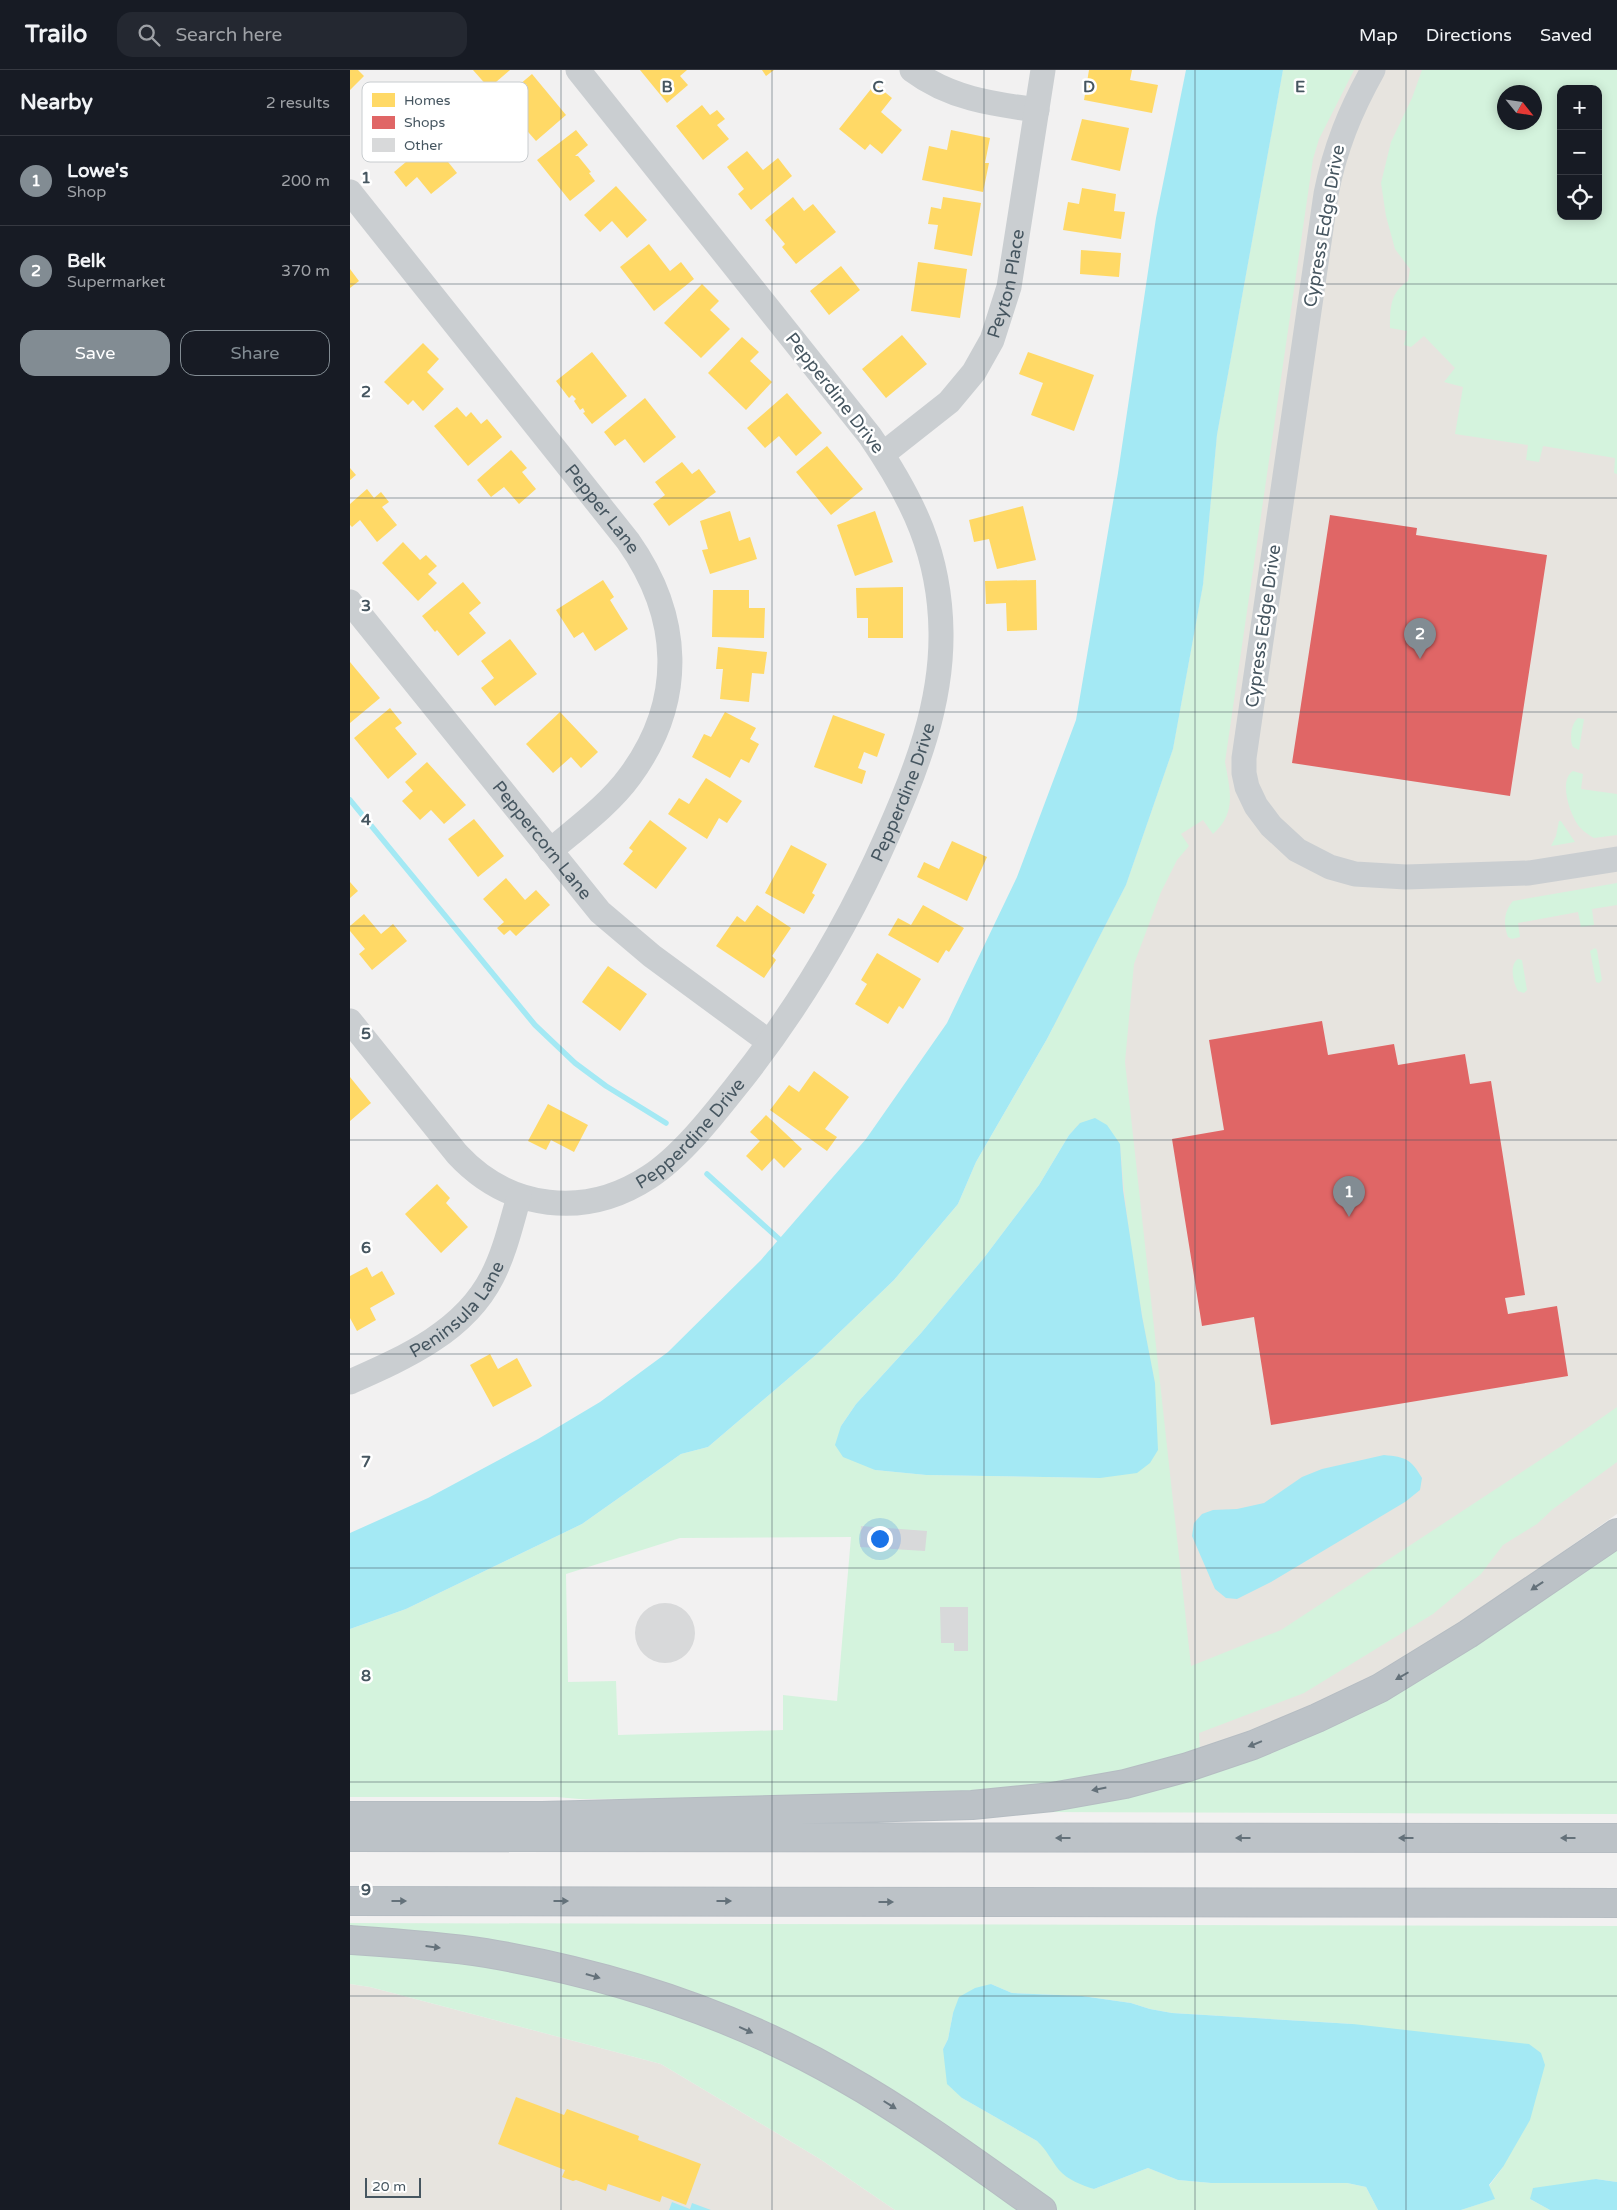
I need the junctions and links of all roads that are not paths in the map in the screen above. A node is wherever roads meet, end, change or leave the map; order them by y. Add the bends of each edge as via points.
1 (578, 70) edge
2 (912, 70) edge
3 (1043, 70) edge
4 (1373, 70) edge
5 (1037, 110) junction
6 (350, 192) edge
7 (883, 454) junction
8 (350, 602) edge
9 (550, 851) junction
10 (1617, 859) edge
11 (350, 1021) edge
12 (770, 1042) junction
13 (519, 1197) junction
14 (350, 1382) edge
15 (1617, 1533) edge
16 (350, 1816) edge
17 (350, 1837) edge
18 (1617, 1838) edge
19 (350, 1901) edge
20 (1617, 1903) edge
21 (350, 1940) edge
22 (1042, 2210) edge

1 - 7 street, Pepperdine Drive
2 - 5 street via 939,87 968,98
3 - 5 street, Peyton Place
4 - 10 street, Cypress Edge Drive via 1342,131 1326,194 1244,758 1248,787 1260,811 1289,844 1318,862 1355,874 1406,877 1530,873
5 - 7 street, Peyton Place via 1009,287 992,340 974,372 949,402
6 - 9 street, Pepper Lane via 628,541 648,571 666,617 670,649 668,683 662,714 650,745 630,777 616,792
7 - 12 street, Pepperdine Drive via 909,498 934,565 941,635 935,698 915,769 873,868 826,955
8 - 9 street, Peppercorn Lane
9 - 12 street, Peppercorn Lane via 584,895 614,925
11 - 13 street, Pepperdine Drive via 464,1161 491,1183
12 - 13 street, Pepperdine Drive via 708,1120 651,1176 626,1190 584,1201 553,1203
13 - 14 street, Peninsula Lane via 497,1267 472,1308 456,1324 428,1343
15 -> 16 highway via 1468,1634 1380,1688 1253,1745 1125,1784 1052,1797 972,1805 542,1816
18 -> 17 highway
19 -> 20 highway
21 -> 22 highway via 428,1946 532,1962 581,1973 690,2006 777,2043 842,2076 939,2137

